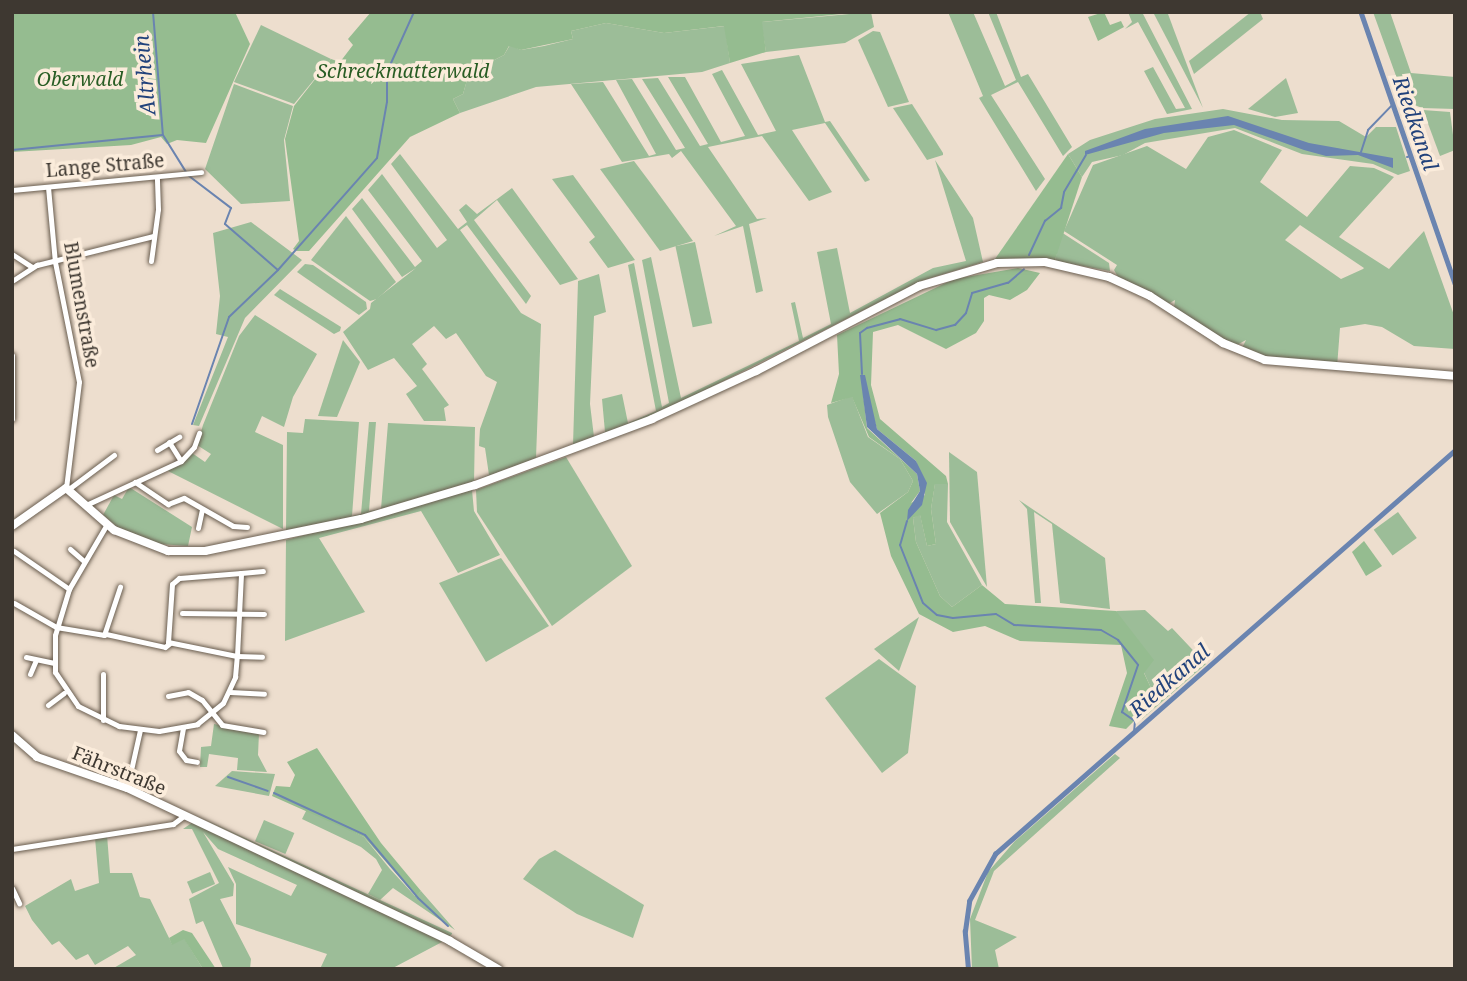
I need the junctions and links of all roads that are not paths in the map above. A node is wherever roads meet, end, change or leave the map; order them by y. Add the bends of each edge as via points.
1 (201, 172) dead end
2 (157, 177) junction
3 (48, 187) junction
4 (12, 190) edge
5 (153, 236) junction
6 (12, 254) edge
7 (150, 261) dead end
8 (55, 262) junction
9 (33, 267) junction
10 (12, 281) edge
11 (12, 355) edge
12 (1455, 376) edge
13 (12, 419) edge
14 (199, 433) dead end
15 (179, 437) dead end
16 (169, 442) junction
17 (157, 450) dead end
18 (114, 455) dead end
19 (180, 461) junction
20 (135, 482) junction
21 (68, 488) junction
22 (88, 504) junction
23 (202, 509) junction
24 (107, 524) junction
25 (12, 526) edge
26 (247, 527) dead end
27 (198, 528) dead end
28 (70, 550) dead end
29 (14, 551) dead end
30 (84, 561) junction
31 (263, 571) dead end
32 (241, 573) junction
33 (120, 587) dead end
34 (69, 589) junction
35 (14, 603) edge
36 (182, 613) dead end
37 (264, 614) dead end
38 (239, 616) junction
39 (56, 627) junction
40 (106, 634) junction
41 (170, 643) junction
42 (237, 656) junction
43 (26, 657) dead end
44 (262, 657) dead end
45 (36, 660) junction
46 (54, 663) junction
47 (30, 674) dead end
48 (103, 674) dead end
49 (230, 692) junction
50 (64, 693) junction
51 (264, 694) dead end
52 (169, 696) dead end
53 (48, 705) dead end
54 (212, 714) junction
55 (103, 720) junction
56 (183, 728) junction
57 (140, 730) junction
58 (263, 732) dead end
59 (12, 735) edge
60 (197, 762) dead end
61 (127, 788) junction
62 (185, 815) junction
63 (12, 849) edge
64 (12, 888) edge
65 (19, 903) dead end
66 (498, 969) edge

1 - 2 street, Lange Straße
2 - 3 street, Lange Straße
2 - 5 street
3 - 4 street, Lange Straße
3 - 8 street, Blumenstraße
5 - 7 street
5 - 8 street
6 - 9 street
8 - 9 street
8 - 21 street, Blumenstraße via 79,382
9 - 10 street
11 - 13 street
12 - 24 main road via 1274,362 1223,343 1150,296 1110,277 1045,262 996,264 919,286 722,388 605,438 435,498 293,535 181,552 149,545
14 - 19 street via 194,447
15 - 16 street
16 - 17 street
16 - 19 street
18 - 21 street
19 - 20 street
20 - 22 street
20 - 23 street via 167,504 184,498
21 - 22 main road
21 - 25 main road
22 - 24 main road
23 - 26 street via 233,526
23 - 27 street
24 - 30 street
28 - 30 street
29 - 34 street
30 - 34 street
31 - 32 street
32 - 38 street
32 - 41 street via 173,581
33 - 40 street
34 - 39 street
35 - 39 street
36 - 38 street
37 - 38 street
38 - 42 street
39 - 40 street
39 - 46 street
40 - 41 street via 165,648
41 - 42 street
42 - 44 street
42 - 49 street
43 - 45 street
45 - 46 street
45 - 47 street
46 - 50 street
48 - 55 street
49 - 51 street
49 - 54 street
50 - 53 street
50 - 55 street
52 - 54 street via 188,692
54 - 56 street
54 - 58 street via 222,725
55 - 57 street
56 - 57 street
56 - 60 street via 179,751 186,760
57 - 61 street
59 - 61 main road, Fährstraße via 37,757
61 - 62 main road, Fährstraße
62 - 63 street via 170,824
62 - 66 main road, Fährstraße via 450,941
64 - 65 street

